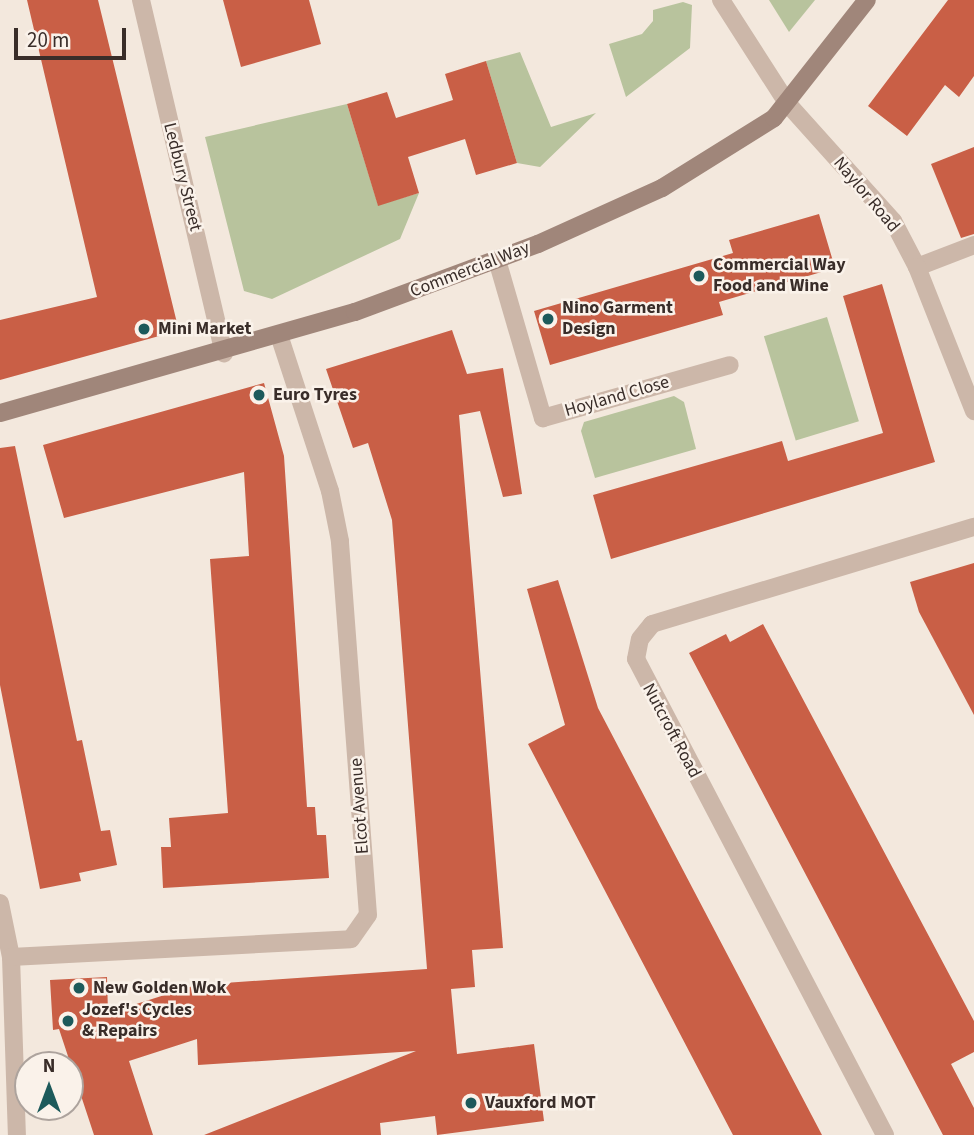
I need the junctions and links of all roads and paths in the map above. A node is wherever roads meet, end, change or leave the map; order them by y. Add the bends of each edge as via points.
1 (141, 0) edge
2 (721, 0) edge
3 (867, 0) edge
4 (787, 103) junction
5 (974, 245) edge
6 (497, 260) junction
7 (917, 267) junction
8 (279, 335) junction
9 (224, 353) junction
10 (730, 365) dead end
11 (974, 411) edge
12 (0, 412) edge
13 (974, 527) edge
14 (0, 903) edge
15 (11, 957) junction
16 (17, 1135) edge
17 (885, 1135) edge

1 - 9 street, Ledbury Street
2 - 4 street, Naylor Road
3 - 4 street, Commercial Way
4 - 6 street, Commercial Way via 758,131 662,188
4 - 7 street, Naylor Road via 893,221
5 - 7 street
6 - 8 street, Commercial Way
6 - 10 street, Hoyland Close via 543,418
7 - 11 street, Naylor Road
8 - 9 street, Commercial Way
8 - 15 street, Elcot Avenue via 330,491 340,541 368,915 351,939
9 - 12 street, Commercial Way
13 - 17 street, Nutcroft Road via 652,624 639,639 636,659
14 - 15 street
15 - 16 street

